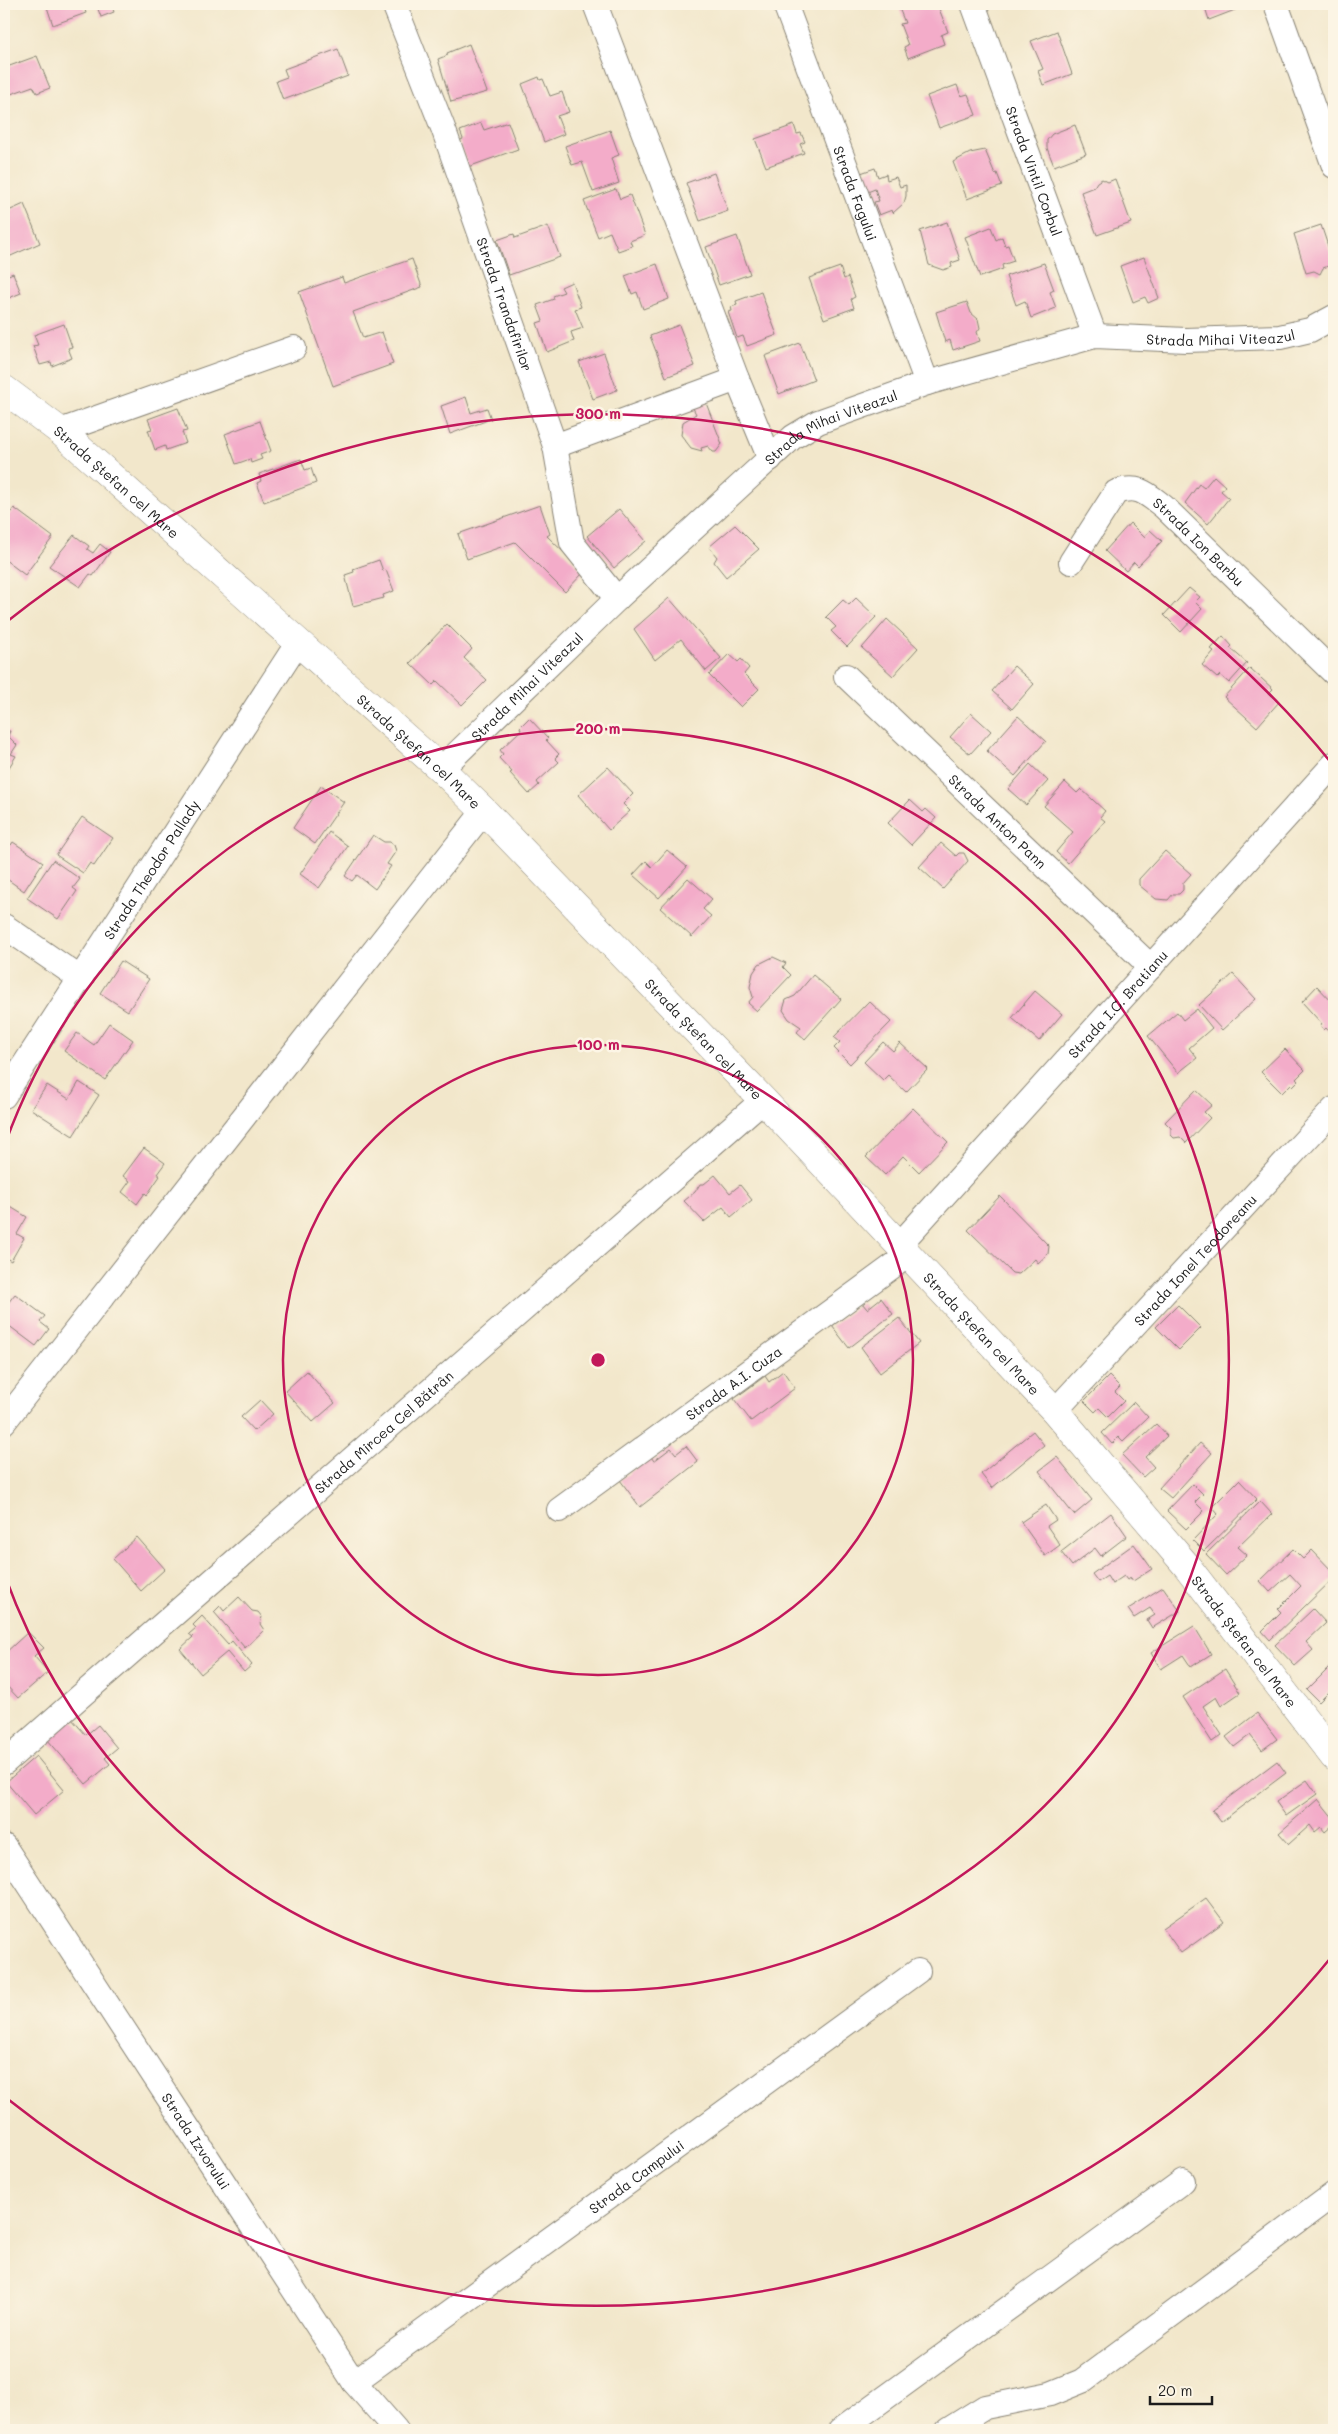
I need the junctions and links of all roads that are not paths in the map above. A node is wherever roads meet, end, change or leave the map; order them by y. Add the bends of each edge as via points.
1 (394, 4) edge
2 (594, 4) edge
3 (785, 4) edge
4 (973, 4) edge
5 (1276, 4) edge
6 (1334, 166) edge
7 (1334, 317) edge
8 (1095, 336) junction
9 (294, 348) dead end
10 (737, 379) junction
11 (926, 383) junction
12 (4, 389) edge
13 (60, 431) junction
14 (555, 446) junction
15 (770, 459) junction
16 (1071, 562) dead end
17 (617, 599) junction
18 (297, 644) junction
19 (1334, 673) edge
20 (846, 676) dead end
21 (1334, 764) edge
22 (441, 769) junction
23 (484, 811) junction
24 (4, 926) edge
25 (1151, 967) junction
26 (81, 979) junction
27 (4, 1096) edge
28 (763, 1100) junction
29 (1334, 1109) edge
30 (904, 1249) junction
31 (1055, 1411) junction
32 (4, 1422) edge
33 (559, 1510) dead end
34 (1334, 1757) edge
35 (4, 1763) edge
36 (4, 1846) edge
37 (918, 1971) dead end
38 (1183, 2181) dead end
39 (1334, 2194) edge
40 (354, 2382) junction
41 (396, 2430) edge
42 (841, 2430) edge
43 (948, 2430) edge

1 - 14 street, Strada Trandafirilor via 443,128
2 - 10 street
3 - 11 street, Strada Fagului
4 - 8 street, Strada Vintil Corbul
5 - 6 street
7 - 8 street, Strada Mihai Viteazul via 1310,330 1280,337 1186,340
8 - 11 street, Strada Mihai Viteazul
9 - 13 street
10 - 14 street
10 - 15 street
11 - 15 street, Strada Mihai Viteazul via 818,422 794,437
12 - 13 street, Strada Ștefan cel Mare
13 - 18 street, Strada Ștefan cel Mare
14 - 17 street, Strada Trandafirilor via 572,543
15 - 17 street, Strada Mihai Viteazul
16 - 19 street, Strada Ion Barbu via 1116,492 1127,488 1140,490 1164,507
17 - 22 street, Strada Mihai Viteazul
18 - 22 street, Strada Ștefan cel Mare
18 - 26 street, Strada Theodor Pallady
20 - 25 street, Strada Anton Pann
21 - 25 street, Strada I.C. Bratianu
22 - 23 street, Strada Ștefan cel Mare
23 - 28 street, Strada Ștefan cel Mare
23 - 32 street
24 - 26 street
25 - 30 street, Strada I.C. Bratianu
26 - 27 street, Strada Theodor Pallady
28 - 30 street, Strada Ștefan cel Mare
28 - 35 street, Strada Mircea Cel Bătrân
29 - 31 street, Strada Ionel Teodoreanu
30 - 31 street, Strada Ștefan cel Mare
30 - 33 street, Strada A.I. Cuza
31 - 34 street, Strada Ștefan cel Mare via 1186,1565
36 - 40 street, Strada Izvorului
37 - 40 street, Strada Campului
38 - 42 street
39 - 43 street via 1082,2381 1050,2394 985,2407
40 - 41 street, Strada Izvorului

